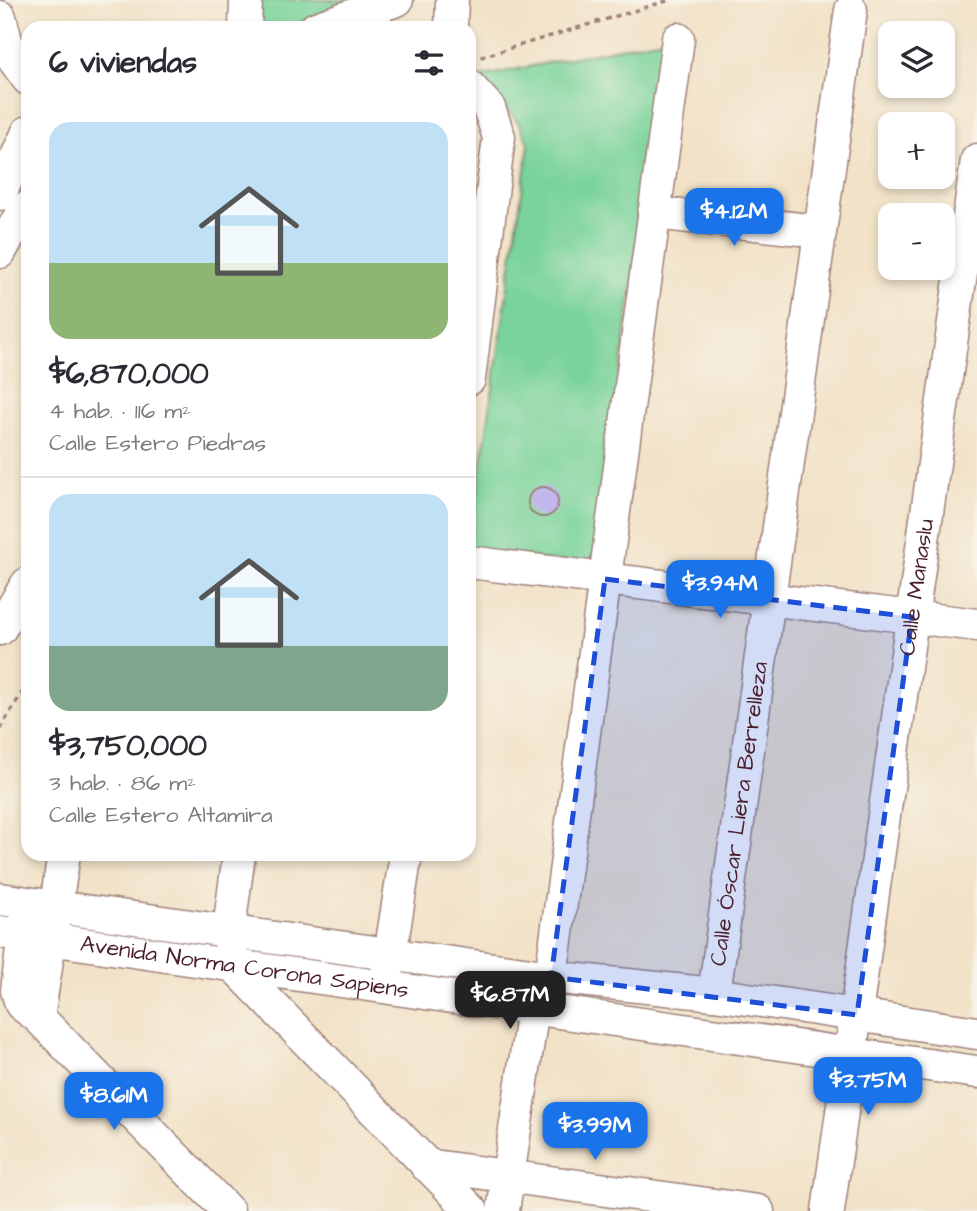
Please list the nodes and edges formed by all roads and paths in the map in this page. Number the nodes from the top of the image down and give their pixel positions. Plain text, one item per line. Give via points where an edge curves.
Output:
1 (246, 0) edge
2 (397, 0) edge
3 (452, 0) edge
4 (670, 0) edge
5 (851, 10) dead end
6 (0, 17) edge
7 (245, 21) edge
8 (336, 21) edge
9 (451, 21) edge
10 (678, 39) dead end
11 (476, 59) edge
12 (21, 69) edge
13 (476, 94) edge
14 (977, 160) edge
15 (21, 165) edge
16 (13, 203) edge
17 (654, 213) junction
18 (972, 230) edge
19 (818, 231) junction
20 (0, 252) edge
21 (476, 323) edge
22 (476, 563) edge
23 (605, 579) junction
24 (21, 594) edge
25 (767, 599) junction
26 (912, 617) junction
27 (977, 625) edge
28 (0, 629) edge
29 (21, 694) edge
30 (0, 729) edge
31 (59, 861) edge
32 (238, 861) edge
33 (405, 861) edge
34 (28, 903) edge
35 (229, 929) junction
36 (24, 935) edge
37 (392, 953) junction
38 (233, 965) junction
39 (551, 977) junction
40 (384, 987) junction
41 (714, 994) junction
42 (533, 1008) junction
43 (857, 1015) junction
44 (977, 1033) edge
45 (851, 1054) junction
46 (977, 1072) edge
47 (426, 1165) junction
48 (509, 1176) junction
49 (662, 1204) edge
50 (228, 1211) edge
51 (472, 1211) edge
52 (503, 1211) edge
53 (758, 1211) edge
54 (828, 1211) edge

1 - 7 street
2 - 8 street
3 - 9 street
4 - 11 path
5 - 19 street, Calle Óscar Liera Berrelleza
6 - 12 street via 9,53
10 - 17 street
13 - 21 street via 489,108 499,137
14 - 18 street, Calle Manaslu
15 - 16 street
16 - 20 street
17 - 19 street
17 - 23 street
18 - 26 street, Calle Manaslu
19 - 25 street, Calle Óscar Liera Berrelleza
22 - 23 street
23 - 25 street
23 - 39 street
24 - 28 street
25 - 26 street
25 - 41 street, Calle Óscar Liera Berrelleza
26 - 27 street
26 - 43 street, Calle Manaslu
29 - 30 path
31 - 34 street
32 - 35 street
33 - 37 street
34 - 35 street, Avenida Norma Corona Sapiens
34 - 36 street
35 - 37 street, Avenida Norma Corona Sapiens
35 - 38 street
36 - 38 street, Avenida Norma Corona Sapiens
36 - 50 street via 38,1017
37 - 39 street, Avenida Norma Corona Sapiens
37 - 40 street
38 - 40 street, Avenida Norma Corona Sapiens
38 - 47 street
39 - 41 street, Avenida Norma Corona Sapiens
39 - 42 street
40 - 42 street, Avenida Norma Corona Sapiens
41 - 43 street, Avenida Norma Corona Sapiens
42 - 45 street, Avenida Norma Corona Sapiens
42 - 48 street
43 - 44 street, Avenida Norma Corona Sapiens
43 - 45 street, Calle Manaslu
45 - 46 street, Avenida Norma Corona Sapiens
45 - 54 street, Calle Manaslu
47 - 48 street
47 - 51 street
48 - 49 street
48 - 52 street
49 - 53 street

